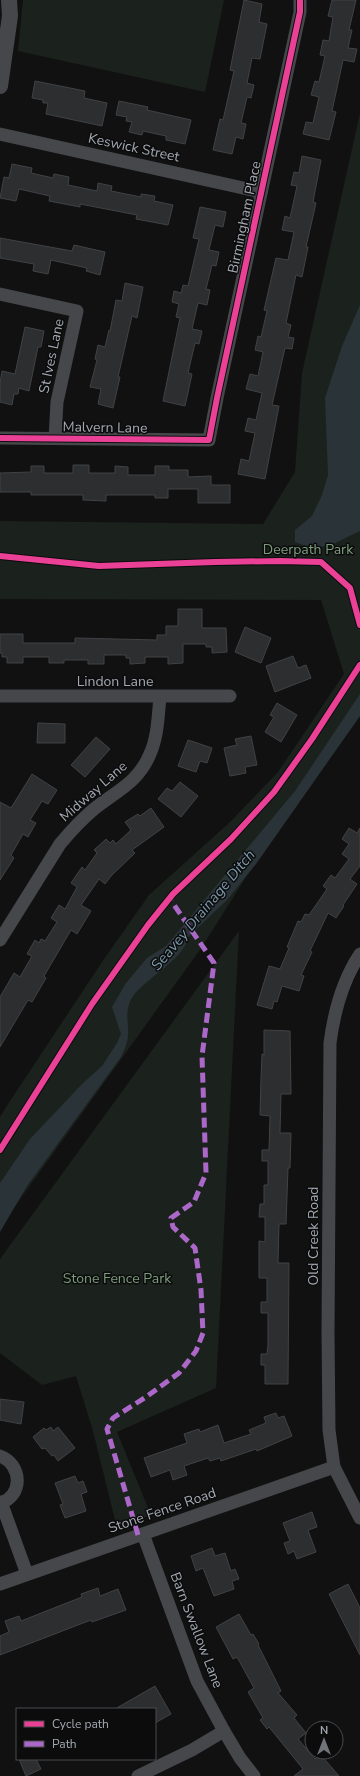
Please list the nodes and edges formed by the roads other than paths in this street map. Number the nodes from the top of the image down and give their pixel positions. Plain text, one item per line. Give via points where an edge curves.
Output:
1 (9, 0) edge
2 (300, 0) edge
3 (0, 86) edge
4 (0, 134) edge
5 (261, 192) junction
6 (0, 294) edge
7 (0, 438) edge
8 (55, 438) junction
9 (209, 440) joint
10 (0, 696) edge
11 (230, 696) dead end
12 (160, 697) junction
13 (0, 940) edge
14 (360, 954) edge
15 (0, 1456) edge
16 (334, 1467) junction
17 (1, 1503) edge
18 (360, 1518) edge
19 (143, 1534) junction
20 (27, 1574) junction
21 (0, 1584) edge
22 (224, 1731) junction
23 (138, 1776) edge
24 (254, 1776) edge

1 - 3 street via 10,16
2 - 5 street, Birmingham Place via 300,12
4 - 5 street, Keswick Street
5 - 9 street, Birmingham Place
6 - 8 street, St Ives Lane via 77,311 58,402
7 - 8 street, Malvern Lane
8 - 9 street, Malvern Lane
10 - 12 street, Lindon Lane
11 - 12 street, Lindon Lane
12 - 13 street, Midway Lane via 156,734 142,770 126,787 94,809 69,833
14 - 16 street, Old Creek Road via 342,989 333,1018 330,1044 328,1332 329,1430
15 - 17 street via 14,1466 18,1482 11,1497
16 - 18 street, Old Creek Road
16 - 19 street, Stone Fence Road
17 - 20 street
19 - 20 street, Stone Fence Road
19 - 22 street, Barn Swallow Lane via 197,1681
20 - 21 street, Stone Fence Road
22 - 23 street
22 - 24 street, Barn Swallow Lane

